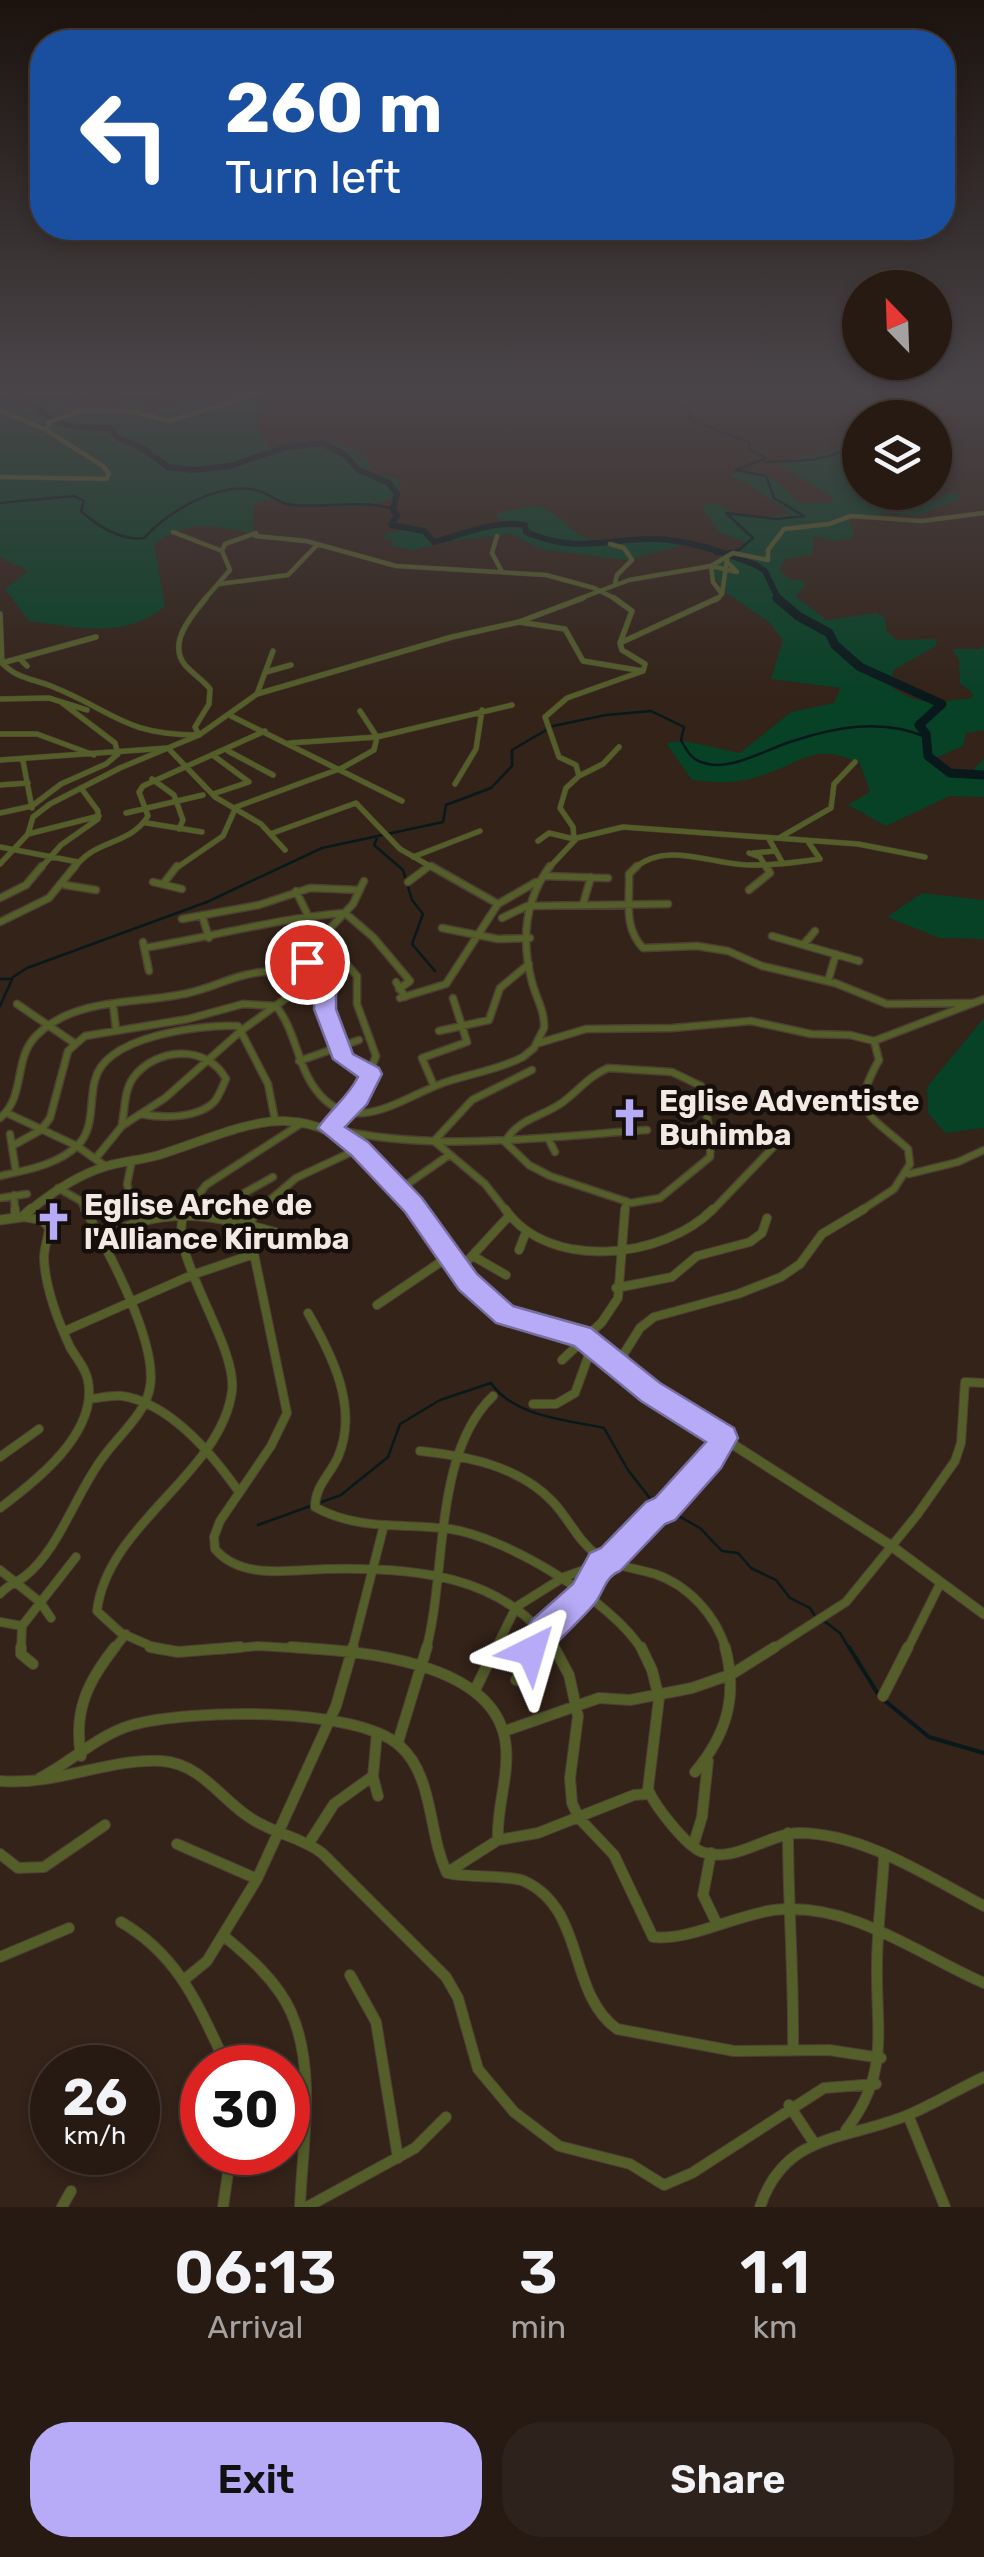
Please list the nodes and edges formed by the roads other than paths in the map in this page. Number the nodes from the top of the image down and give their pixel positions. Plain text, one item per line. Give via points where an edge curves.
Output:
1 (984, 512) edge
2 (173, 532) dead end
3 (497, 536) dead end
4 (318, 544) junction
5 (610, 544) dead end
6 (222, 552) junction
7 (729, 559) junction
8 (711, 566) junction
9 (502, 570) junction
10 (727, 572) junction
11 (218, 584) junction
12 (615, 584) junction
13 (600, 588) junction
14 (722, 594) junction
15 (0, 614) edge
16 (519, 622) junction
17 (96, 637) dead end
18 (620, 643) junction
19 (273, 651) dead end
20 (1, 657) edge
21 (20, 660) junction
22 (291, 665) dead end
23 (27, 666) dead end
24 (643, 671) junction
25 (264, 672) junction
26 (257, 694) junction
27 (0, 699) edge
28 (61, 702) junction
29 (512, 704) dead end
30 (482, 710) junction
31 (91, 711) junction
32 (360, 711) dead end
33 (231, 716) junction
34 (265, 731) junction
35 (0, 734) edge
36 (198, 735) junction
37 (377, 737) junction
38 (290, 742) junction
39 (620, 747) dead end
40 (168, 748) junction
41 (227, 750) junction
42 (118, 754) junction
43 (94, 755) junction
44 (214, 756) junction
45 (0, 760) edge
46 (23, 761) junction
47 (855, 762) dead end
48 (184, 766) junction
49 (342, 768) junction
50 (273, 775) dead end
51 (579, 776) junction
52 (152, 779) junction
53 (28, 783) junction
54 (455, 784) dead end
55 (0, 785) edge
56 (81, 788) junction
57 (212, 794) junction
58 (203, 796) dead end
59 (177, 802) junction
60 (402, 802) dead end
61 (32, 806) junction
62 (236, 808) junction
63 (146, 809) junction
64 (0, 813) edge
65 (126, 813) dead end
66 (99, 816) junction
67 (33, 817) junction
68 (147, 824) junction
69 (179, 829) junction
70 (534, 830) dead end
71 (480, 831) dead end
72 (202, 832) dead end
73 (549, 833) junction
74 (28, 834) junction
75 (270, 834) junction
76 (768, 838) junction
77 (778, 838) junction
78 (574, 839) junction
79 (538, 841) dead end
80 (809, 842) junction
81 (0, 847) edge
82 (17, 849) junction
83 (284, 850) dead end
84 (776, 850) junction
85 (52, 855) junction
86 (925, 857) dead end
87 (412, 858) junction
88 (78, 862) junction
89 (783, 863) junction
90 (0, 864) edge
91 (764, 865) junction
92 (428, 868) junction
93 (591, 877) junction
94 (540, 878) junction
95 (608, 878) dead end
96 (364, 881) dead end
97 (153, 882) dead end
98 (408, 882) dead end
99 (64, 884) junction
100 (163, 884) junction
101 (182, 889) dead end
102 (96, 890) dead end
103 (360, 890) junction
104 (749, 890) dead end
105 (296, 891) junction
106 (0, 898) edge
107 (498, 904) junction
108 (583, 904) junction
109 (668, 904) dead end
110 (625, 905) junction
111 (527, 906) junction
112 (345, 913) junction
113 (202, 914) junction
114 (307, 916) junction
115 (502, 918) dead end
116 (182, 919) dead end
117 (0, 922) edge
118 (442, 928) dead end
119 (816, 930) dead end
120 (478, 936) junction
121 (772, 936) dead end
122 (209, 938) junction
123 (530, 938) junction
124 (318, 943) junction
125 (801, 944) junction
126 (793, 951) dead end
127 (836, 954) junction
128 (859, 961) dead end
129 (530, 963) junction
130 (148, 972) dead end
131 (309, 981) junction
132 (828, 981) junction
133 (453, 998) dead end
134 (984, 998) edge
135 (972, 1003) junction
136 (17, 1004) dead end
137 (113, 1004) junction
138 (276, 1006) junction
139 (47, 1027) junction
140 (116, 1029) junction
141 (464, 1029) junction
142 (242, 1030) junction
143 (439, 1031) dead end
144 (359, 1040) dead end
145 (874, 1040) junction
146 (74, 1043) junction
147 (538, 1043) junction
148 (339, 1049) junction
149 (214, 1058) junction
150 (299, 1061) junction
151 (532, 1070) dead end
152 (371, 1074) junction
153 (434, 1086) junction
154 (140, 1114) junction
155 (346, 1114) junction
156 (4, 1116) edge
157 (275, 1120) junction
158 (302, 1123) junction
159 (122, 1126) junction
160 (330, 1128) junction
161 (41, 1130) junction
162 (647, 1130) dead end
163 (10, 1134) dead end
164 (782, 1137) dead end
165 (434, 1140) junction
166 (549, 1140) junction
167 (505, 1142) junction
168 (12, 1146) junction
169 (77, 1146) junction
170 (360, 1149) junction
171 (984, 1150) edge
172 (555, 1152) dead end
173 (449, 1155) junction
174 (96, 1158) junction
175 (132, 1160) junction
176 (104, 1166) junction
177 (16, 1172) junction
178 (908, 1174) junction
179 (0, 1176) edge
180 (273, 1177) dead end
181 (56, 1188) junction
182 (400, 1190) junction
183 (28, 1194) dead end
184 (14, 1195) junction
185 (0, 1198) edge
186 (626, 1201) junction
187 (133, 1208) dead end
188 (182, 1216) junction
189 (508, 1216) junction
190 (19, 1217) junction
191 (225, 1217) junction
192 (766, 1218) dead end
193 (0, 1220) edge
194 (248, 1225) junction
195 (275, 1232) dead end
196 (526, 1232) junction
197 (230, 1234) dead end
198 (102, 1236) junction
199 (622, 1248) junction
200 (520, 1250) dead end
201 (254, 1254) junction
202 (473, 1256) junction
203 (448, 1257) junction
204 (459, 1270) junction
205 (192, 1275) junction
206 (506, 1275) dead end
207 (616, 1288) junction
208 (377, 1305) dead end
209 (128, 1306) junction
210 (308, 1313) dead end
211 (65, 1331) junction
212 (582, 1336) junction
213 (593, 1345) junction
214 (562, 1360) dead end
215 (618, 1363) junction
216 (984, 1383) edge
217 (494, 1396) dead end
218 (90, 1399) junction
219 (533, 1404) dead end
220 (144, 1405) junction
221 (39, 1429) dead end
222 (724, 1438) junction
223 (203, 1448) junction
224 (420, 1450) dead end
225 (0, 1456) edge
226 (457, 1457) junction
227 (239, 1492) junction
228 (0, 1508) edge
229 (446, 1528) junction
230 (383, 1529) junction
231 (890, 1545) junction
232 (76, 1558) dead end
233 (605, 1562) junction
234 (0, 1570) edge
235 (374, 1573) junction
236 (439, 1579) junction
237 (16, 1580) junction
238 (560, 1580) junction
239 (940, 1584) junction
240 (0, 1594) edge
241 (583, 1594) junction
242 (40, 1602) junction
243 (516, 1606) junction
244 (984, 1614) edge
245 (51, 1618) dead end
246 (0, 1622) edge
247 (22, 1626) junction
248 (542, 1631) junction
249 (126, 1634) junction
250 (350, 1654) junction
251 (33, 1664) dead end
252 (421, 1665) junction
253 (732, 1674) junction
254 (516, 1680) dead end
255 (476, 1688) junction
256 (660, 1694) junction
257 (883, 1696) dead end
258 (576, 1704) junction
259 (327, 1722) junction
260 (505, 1731) junction
261 (377, 1733) junction
262 (398, 1742) junction
263 (80, 1756) junction
264 (708, 1760) junction
265 (695, 1772) dead end
266 (373, 1776) junction
267 (0, 1782) edge
268 (33, 1782) junction
269 (650, 1794) junction
270 (378, 1796) dead end
271 (576, 1817) junction
272 (105, 1825) dead end
273 (279, 1830) junction
274 (788, 1833) junction
275 (498, 1840) junction
276 (310, 1843) junction
277 (177, 1844) dead end
278 (693, 1846) junction
279 (710, 1853) junction
280 (0, 1854) edge
281 (884, 1856) junction
282 (447, 1873) junction
283 (257, 1879) junction
284 (984, 1906) edge
285 (788, 1909) junction
286 (121, 1922) dead end
287 (716, 1922) junction
288 (69, 1928) dead end
289 (880, 1932) junction
290 (224, 1936) junction
291 (0, 1956) edge
292 (350, 1975) dead end
293 (185, 1979) junction
294 (984, 1984) edge
295 (217, 2045) edge
296 (792, 2049) junction
297 (881, 2058) junction
298 (984, 2076) edge
299 (876, 2084) junction
300 (788, 2105) junction
301 (908, 2115) junction
302 (446, 2116) dead end
303 (846, 2130) junction
304 (814, 2144) junction
305 (398, 2158) junction
306 (228, 2175) edge
307 (71, 2190) dead end
308 (62, 2207) edge
309 (223, 2207) edge
310 (304, 2207) edge
311 (760, 2207) edge
312 (945, 2207) edge

1 - 7 street via 922,522 851,516 784,529 768,560
2 - 6 street
3 - 9 street via 490,555
4 - 6 street via 255,534
4 - 9 street via 400,567
4 - 11 street via 288,575
5 - 12 street via 632,560
6 - 11 street via 230,570
7 - 8 street
7 - 10 street
8 - 10 street
8 - 12 street
8 - 14 street
9 - 13 street
10 - 14 street
11 - 36 street via 176,642 182,660 210,689
12 - 13 street
13 - 16 street
13 - 18 street via 632,612
14 - 18 street
15 - 20 street
16 - 24 street via 565,629 578,656 590,664
16 - 26 street
17 - 21 street
18 - 24 street via 645,664
19 - 25 street
20 - 21 street
20 - 31 street via 17,678 50,686
21 - 23 street
22 - 25 street
24 - 51 street via 568,694 549,711 558,757 576,766
25 - 26 street
26 - 33 street
27 - 28 street
28 - 31 street
28 - 42 street via 115,743
29 - 30 street
30 - 37 street
30 - 54 street via 480,738
31 - 36 street via 154,734
32 - 37 street
33 - 34 street
33 - 36 street
34 - 38 street
34 - 41 street
35 - 43 street via 56,737
36 - 40 street
37 - 38 street
37 - 49 street via 374,750
38 - 49 street
39 - 51 street
40 - 42 street
40 - 48 street
40 - 56 street
41 - 44 street
41 - 50 street
42 - 43 street
42 - 61 street
43 - 46 street
44 - 48 street
44 - 57 street via 249,782
45 - 46 street
46 - 53 street
47 - 77 street via 834,784 831,808
48 - 52 street
48 - 57 street
49 - 60 street
49 - 62 street
51 - 78 street via 560,804
52 - 59 street
52 - 63 street via 139,792
53 - 55 street
53 - 61 street
56 - 66 street
56 - 67 street
57 - 62 street
58 - 59 street
59 - 63 street
59 - 69 street
61 - 64 street
61 - 67 street
62 - 75 street
62 - 100 street via 223,836 177,866
63 - 65 street
63 - 68 street
66 - 74 street
66 - 85 street
67 - 74 street
68 - 69 street
68 - 88 street
69 - 72 street
70 - 73 street
71 - 87 street
73 - 78 street
73 - 79 street
74 - 82 street
75 - 83 street
75 - 87 street via 356,803
76 - 77 street
76 - 78 street via 617,828
76 - 84 street
77 - 80 street
78 - 94 street
80 - 86 street
80 - 89 street via 820,860
81 - 82 street
82 - 85 street
82 - 90 street
84 - 89 street
84 - 91 street via 751,853
85 - 88 street
85 - 106 street via 26,884
87 - 92 street
88 - 99 street
89 - 91 street
91 - 104 street via 769,874
91 - 110 street via 673,854 644,860 629,874
92 - 98 street
92 - 107 street
93 - 94 street
93 - 95 street
93 - 108 street
94 - 107 street
94 - 111 street
96 - 103 street
97 - 100 street
99 - 102 street
99 - 117 street
100 - 101 street
103 - 105 street
103 - 112 street
105 - 113 street
105 - 114 street
107 - 120 street
108 - 110 street
108 - 111 street
109 - 110 street
110 - 132 street via 639,946 728,951
111 - 115 street
111 - 123 street
112 - 114 street
112 - 120 street via 410,981 400,992 446,984
112 - 124 street
113 - 116 street
113 - 122 street
114 - 122 street
114 - 124 street
118 - 120 street
119 - 125 street
120 - 123 street
121 - 125 street
122 - 130 street via 143,945
123 - 129 street
124 - 131 street via 306,965
124 - 152 street via 357,976 357,1004 376,1050
125 - 126 street
125 - 127 street
127 - 128 street
127 - 132 street
129 - 141 street via 500,988 489,1020
129 - 147 street via 545,1021
131 - 137 street via 256,973 183,995
131 - 138 street
131 - 148 street via 325,988
132 - 135 street via 888,1004
133 - 141 street
134 - 135 street
135 - 145 street
136 - 139 street
137 - 139 street
137 - 140 street
138 - 140 street via 243,1004 188,1020
138 - 142 street
138 - 150 street
139 - 146 street
139 - 156 street via 27,1046 16,1101
140 - 146 street
141 - 143 street
141 - 153 street via 465,1044 422,1058
142 - 149 street
142 - 157 street via 268,1084
142 - 169 street via 230,1025 161,1037 109,1056 99,1068 86,1135
144 - 148 street
145 - 147 street via 741,1022 586,1029
145 - 178 street via 879,1060 865,1082 865,1106 908,1149
146 - 161 street
147 - 153 street via 511,1063
148 - 150 street
148 - 152 street via 348,1064
149 - 154 street
149 - 154 street via 226,1079 214,1102 182,1115
149 - 159 street via 175,1055 147,1066 126,1093
150 - 155 street via 318,1094
151 - 165 street via 488,1090
152 - 155 street
153 - 155 street via 401,1106
154 - 159 street
155 - 160 street
156 - 161 street
157 - 158 street
157 - 175 street
158 - 160 street
158 - 188 street via 206,1185
159 - 174 street
160 - 165 street via 356,1137
160 - 170 street
161 - 168 street
161 - 169 street
162 - 166 street
163 - 168 street
164 - 199 street via 699,1222
165 - 167 street
165 - 173 street
166 - 167 street
166 - 172 street
167 - 186 street via 550,1176
167 - 186 street via 523,1121 558,1105 587,1074 628,1068 689,1077 705,1096 710,1157 660,1198
168 - 177 street
169 - 174 street
169 - 177 street
170 - 182 street
170 - 194 street via 268,1198
171 - 178 street
173 - 182 street
173 - 189 street via 491,1190
174 - 176 street
175 - 176 street
175 - 187 street via 127,1184
176 - 181 street
177 - 179 street
178 - 215 street via 856,1217 823,1234 787,1274 654,1318
180 - 191 street via 238,1196
181 - 190 street
181 - 198 street via 81,1201
182 - 203 street
183 - 184 street
184 - 185 street
184 - 190 street
186 - 199 street
188 - 191 street
188 - 198 street
188 - 205 street
189 - 196 street
189 - 202 street
190 - 193 street
190 - 211 street via 42,1220 49,1228 44,1260
191 - 194 street
191 - 197 street
192 - 207 street via 762,1234 750,1242 698,1256 672,1277
194 - 195 street
194 - 201 street
196 - 199 street via 579,1249
196 - 200 street
198 - 209 street
199 - 207 street
201 - 205 street
201 - 227 street via 288,1413 284,1430
202 - 204 street
202 - 206 street
203 - 204 street
203 - 208 street
204 - 212 street via 506,1315
205 - 209 street
205 - 223 street via 230,1370 232,1399
207 - 212 street via 618,1298 604,1320
209 - 211 street
209 - 220 street via 152,1372
210 - 230 street via 333,1364 346,1416 346,1434 314,1504 325,1514
211 - 218 street
212 - 213 street
212 - 214 street
213 - 215 street
213 - 219 street via 575,1393 556,1404
215 - 222 street
216 - 231 street via 965,1382 954,1461
217 - 226 street via 476,1412
218 - 220 street via 122,1396
218 - 228 street via 42,1474
220 - 223 street
220 - 237 street via 100,1460 52,1542
221 - 225 street
222 - 231 street
222 - 233 street via 666,1507
223 - 227 street
223 - 249 street via 98,1596 104,1623
224 - 226 street
226 - 229 street
226 - 233 street via 538,1486
227 - 235 street via 215,1524 218,1554 270,1571
229 - 230 street
229 - 236 street
229 - 238 street via 504,1542
230 - 235 street
231 - 239 street
231 - 253 street via 846,1602
232 - 242 street
233 - 238 street
233 - 241 street
233 - 253 street via 666,1578 697,1598 720,1631
234 - 237 street
235 - 236 street
235 - 250 street
236 - 243 street via 479,1586
236 - 252 street
237 - 240 street
237 - 242 street
238 - 241 street
238 - 243 street
239 - 244 street
239 - 257 street
241 - 248 street
241 - 256 street via 629,1632 656,1673
242 - 245 street
242 - 247 street
243 - 248 street
243 - 255 street
246 - 247 street
247 - 251 street via 21,1654
248 - 254 street
248 - 258 street
249 - 250 street via 153,1648 260,1646
249 - 263 street via 76,1710
250 - 252 street
250 - 259 street
252 - 255 street
252 - 262 street
253 - 256 street
253 - 264 street via 730,1714
255 - 260 street
256 - 258 street
256 - 269 street
258 - 260 street
258 - 271 street via 568,1784
259 - 261 street
259 - 263 street via 277,1713 164,1717 110,1734
259 - 273 street
260 - 275 street via 507,1778
261 - 262 street
261 - 266 street
262 - 282 street via 423,1784
263 - 268 street
264 - 265 street
264 - 278 street
266 - 270 street
266 - 276 street via 334,1804
267 - 268 street
268 - 273 street via 162,1760 182,1764 254,1822
269 - 271 street
269 - 278 street
271 - 275 street
271 - 287 street via 614,1856 653,1937 684,1936
272 - 280 street via 44,1867 18,1868
273 - 276 street
273 - 283 street
274 - 279 street via 745,1850
274 - 281 street
274 - 285 street
275 - 282 street
276 - 300 street via 448,1979 477,2068 558,2146 628,2162 676,2184
277 - 283 street
278 - 279 street
279 - 287 street via 703,1894
281 - 284 street
281 - 289 street
282 - 296 street via 520,1878 542,1891 571,1934 602,2020 618,2029 714,2048
283 - 290 street
285 - 287 street
285 - 289 street via 824,1912
285 - 296 street
286 - 293 street via 150,1939
288 - 291 street
289 - 294 street
289 - 297 street
290 - 293 street
290 - 310 street via 280,1993 296,2025
292 - 305 street via 376,2022
293 - 295 street
296 - 297 street via 848,2049
297 - 299 street
298 - 301 street
299 - 300 street via 825,2087
299 - 303 street
300 - 304 street
301 - 303 street
301 - 312 street
302 - 305 street
303 - 304 street
304 - 311 street via 772,2174
305 - 310 street
306 - 309 street
307 - 308 street

